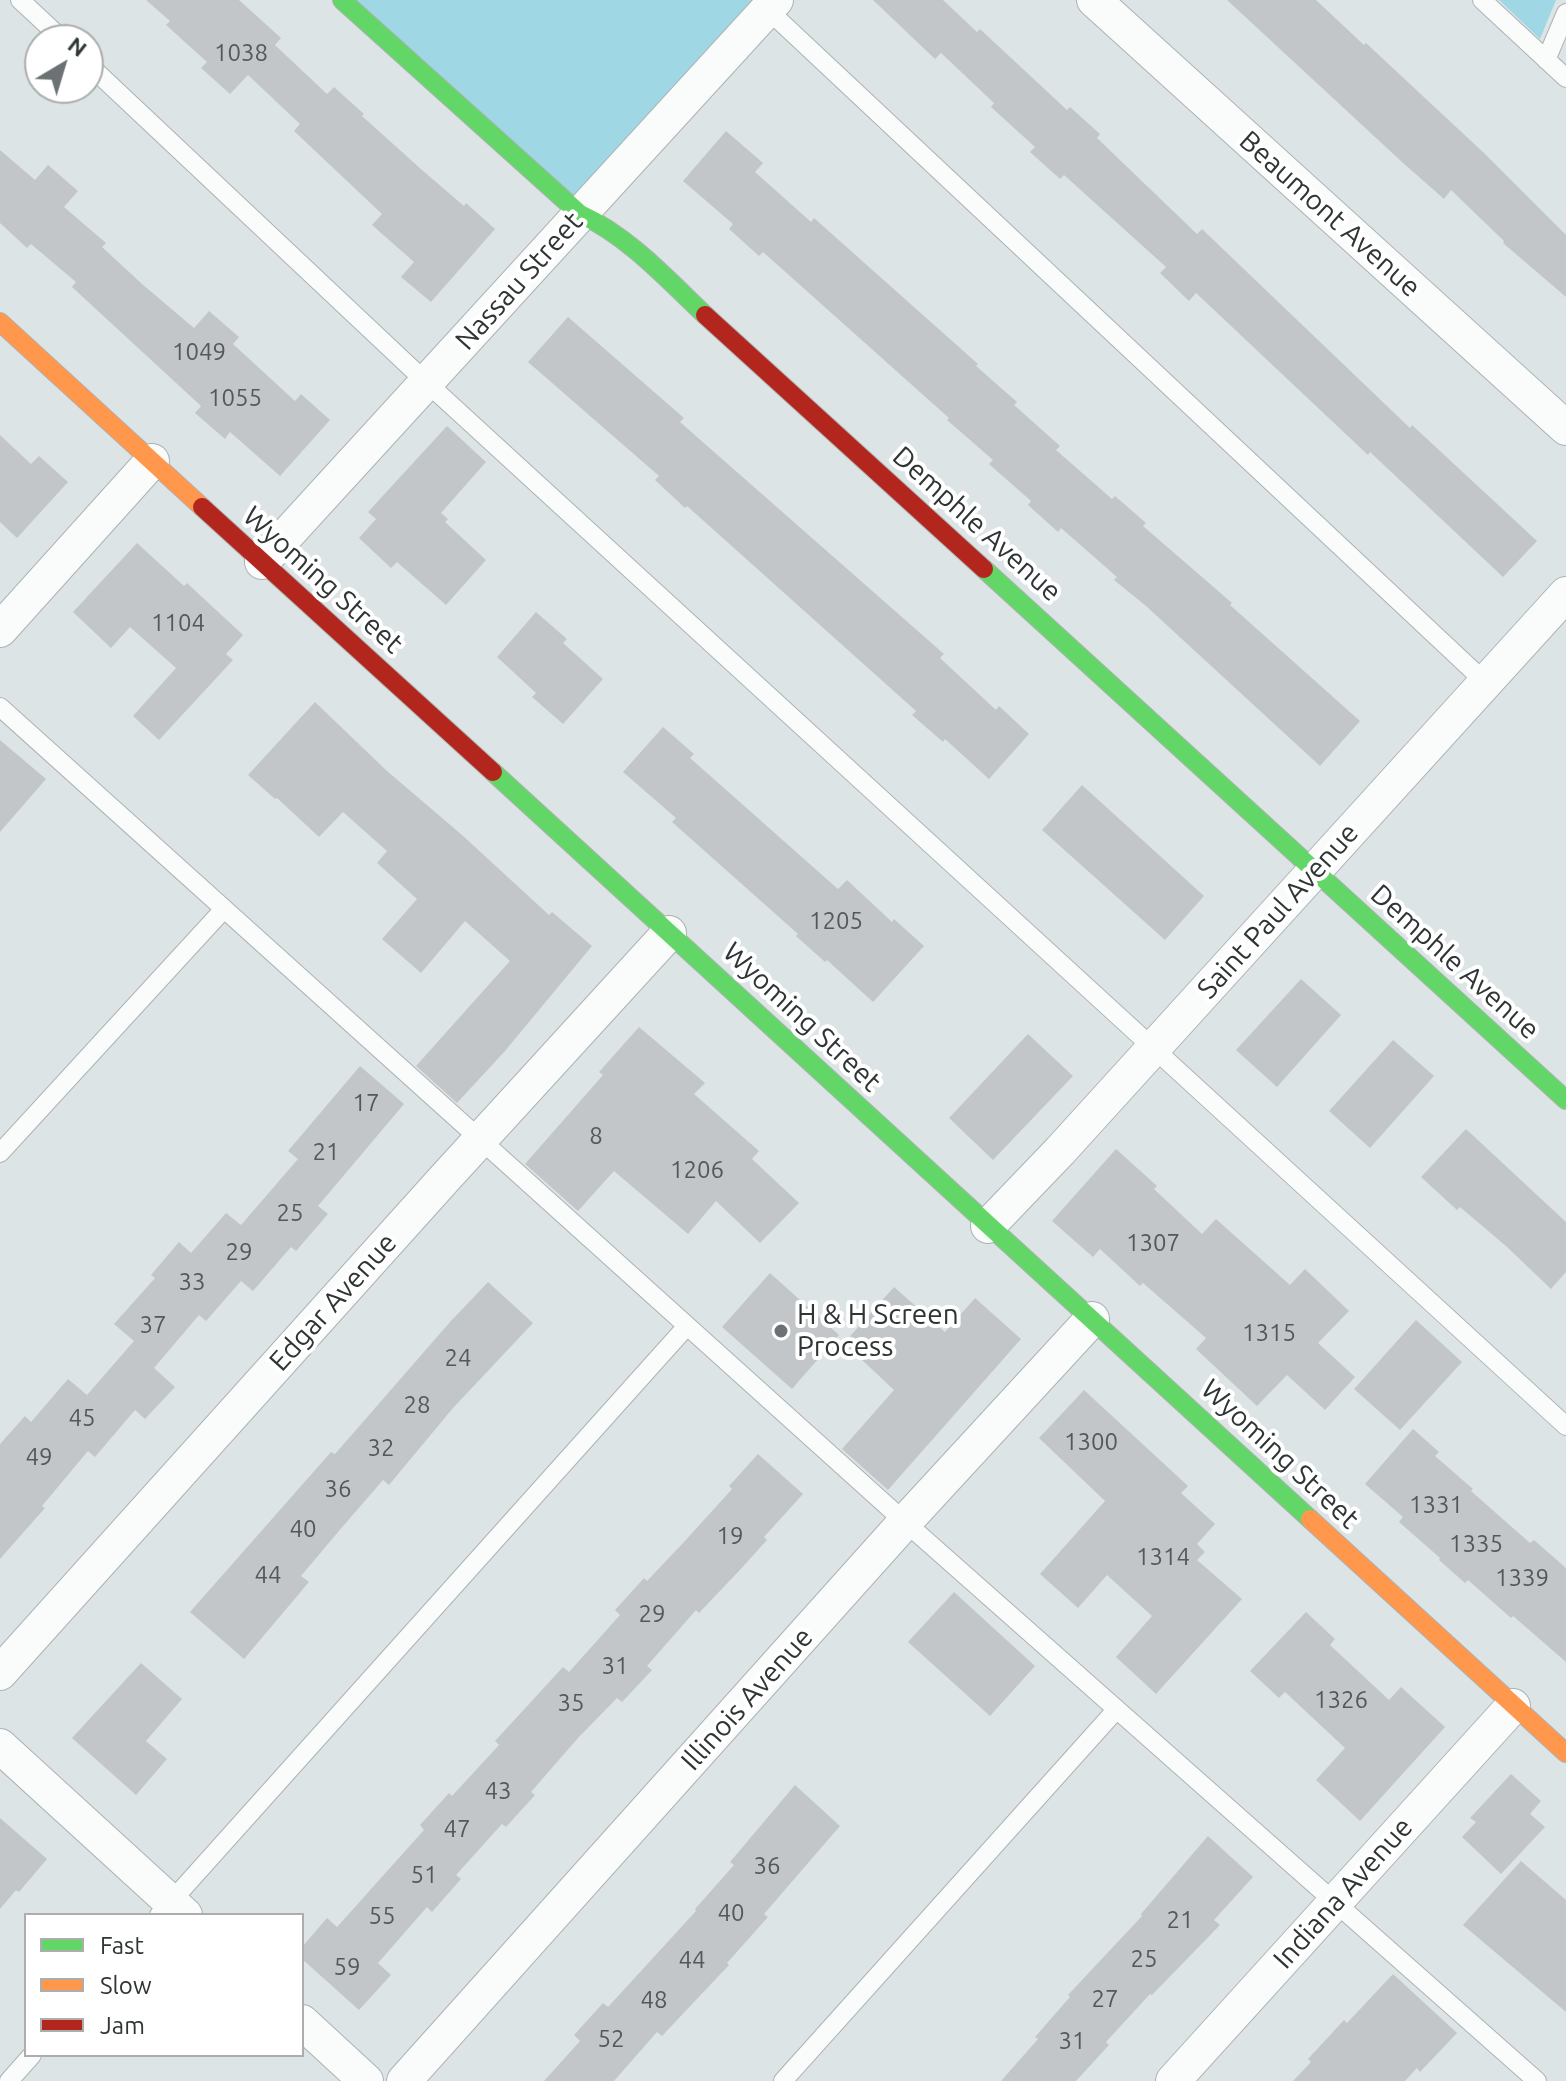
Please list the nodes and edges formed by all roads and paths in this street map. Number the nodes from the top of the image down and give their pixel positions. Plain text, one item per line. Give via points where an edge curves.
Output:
1 (20, 0) edge
2 (342, 0) edge
3 (1094, 0) edge
4 (1482, 0) edge
5 (771, 4) edge
6 (1566, 13) edge
7 (46, 24) edge
8 (1546, 60) junction
9 (1566, 78) edge
10 (104, 79) edge
11 (580, 214) junction
12 (0, 322) edge
13 (426, 382) junction
14 (1566, 428) edge
15 (152, 461) junction
16 (262, 562) junction
17 (1566, 594) edge
18 (0, 630) edge
19 (1485, 682) junction
20 (0, 707) edge
21 (1315, 871) junction
22 (224, 909) junction
23 (669, 933) junction
24 (1154, 1048) junction
25 (1566, 1100) edge
26 (480, 1140) junction
27 (0, 1153) edge
28 (988, 1226) junction
29 (1092, 1319) junction
30 (687, 1326) junction
31 (1566, 1426) edge
32 (905, 1522) junction
33 (0, 1673) edge
34 (1513, 1706) junction
35 (1116, 1710) junction
36 (0, 1746) edge
37 (1566, 1753) edge
38 (1334, 1904) junction
39 (172, 1910) edge
40 (304, 2024) edge
41 (30, 2057) edge
42 (9, 2081) edge
43 (366, 2081) edge
44 (404, 2081) edge
45 (783, 2081) edge
46 (1173, 2081) edge
47 (1537, 2081) edge

1 - 7 lane
2 - 11 street, Demphle Avenue
3 - 14 street, Beaumont Avenue
4 - 8 lane
5 - 11 street, Nassau Street
5 - 19 lane
6 - 8 lane
8 - 9 lane
10 - 13 lane
11 - 13 street, Nassau Street
11 - 21 street, Demphle Avenue via 638,253
12 - 15 street, Wyoming Street
13 - 16 street, Nassau Street
13 - 24 lane
15 - 16 street, Wyoming Street
15 - 18 street
16 - 23 street, Wyoming Street
17 - 19 street, Saint Paul Avenue
19 - 21 street, Saint Paul Avenue
20 - 22 lane
21 - 24 street, Saint Paul Avenue
21 - 25 street, Demphle Avenue
22 - 26 lane
22 - 27 lane
23 - 26 street, Edgar Avenue
23 - 28 street, Wyoming Street
24 - 28 street, Saint Paul Avenue
24 - 31 lane
26 - 30 lane
26 - 33 street, Edgar Avenue
28 - 29 street, Wyoming Street
29 - 32 street, Illinois Avenue
29 - 34 street, Wyoming Street
30 - 32 lane
30 - 39 lane
32 - 35 lane
32 - 44 street, Illinois Avenue
34 - 37 street, Wyoming Street
34 - 38 street, Indiana Avenue
35 - 38 lane
35 - 45 lane
36 - 39 street
38 - 46 street, Indiana Avenue
38 - 47 lane
40 - 43 street
41 - 42 lane

